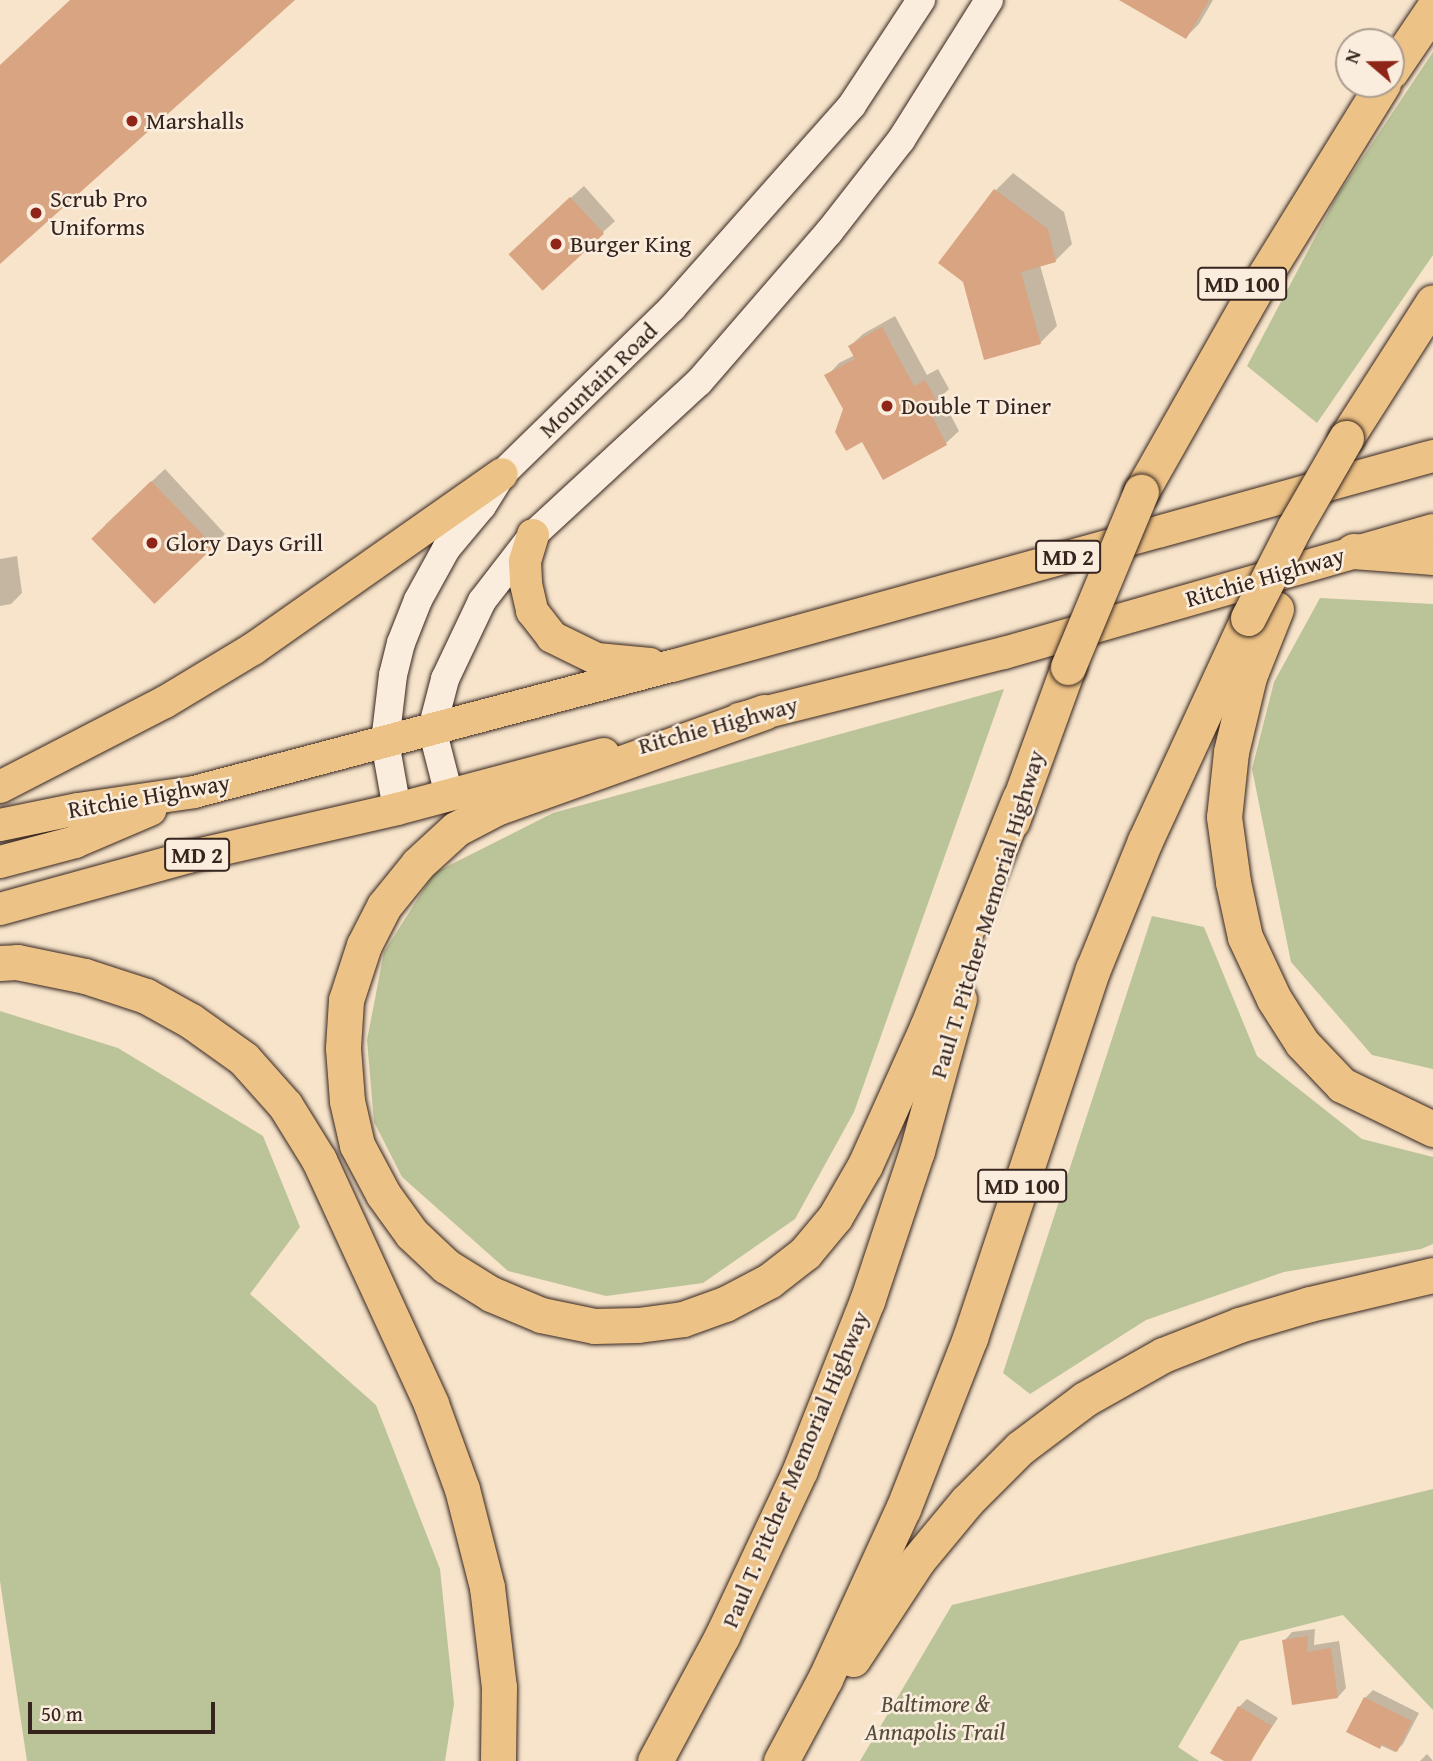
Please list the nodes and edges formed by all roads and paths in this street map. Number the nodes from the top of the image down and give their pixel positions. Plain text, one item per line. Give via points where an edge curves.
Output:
1 (921, 0) edge
2 (989, 0) edge
3 (1410, 0) edge
4 (1433, 9) edge
5 (1392, 28) edge
6 (1405, 50) edge
7 (1348, 98) edge
8 (1374, 98) edge
9 (1433, 302) edge
10 (1433, 456) edge
11 (502, 474) junction
12 (1141, 492) junction
13 (1433, 530) edge
14 (533, 535) junction
15 (1353, 551) junction
16 (1433, 557) edge
17 (1262, 613) junction
18 (672, 666) junction
19 (764, 712) junction
20 (432, 729) junction
21 (385, 742) junction
22 (0, 787) edge
23 (194, 792) junction
24 (449, 795) junction
25 (1019, 799) junction
26 (397, 809) junction
27 (0, 825) edge
28 (0, 862) edge
29 (0, 909) edge
30 (0, 963) edge
31 (1433, 1129) edge
32 (1433, 1275) edge
33 (784, 1755) edge
34 (498, 1761) edge
35 (655, 1761) edge

1 - 11 main road, Mountain Road via 852,105 672,307
2 - 14 main road via 901,140 829,232 699,382
3 - 5 highway
4 - 6 highway
7 - 12 highway, Paul T. Pitcher Memorial Highway / MD 100 via 1237,293
8 - 12 highway via 1250,299
9 - 17 highway, MD 100, bridge via 1294,528
10 - 18 main road, Ritchie Highway / MD 2
11 - 21 main road, Mountain Road via 446,549 418,600 401,643
11 - 22 main road via 253,649 154,708
12 - 25 highway, Paul T. Pitcher Memorial Highway / MD 100, bridge
13 - 15 main road, Ritchie Highway / MD 2
14 - 18 main road via 525,562 526,584 532,611 552,637 597,659
14 - 20 main road via 511,559 468,627 445,679
15 - 16 highway
15 - 19 main road, Ritchie Highway / MD 2 via 1004,653
17 - 31 highway via 1231,752 1224,817 1245,937 1273,999 1303,1043 1342,1085
17 - 33 highway, MD 100 via 1145,841 1093,969 970,1338 903,1508 825,1679
18 - 20 main road, Ritchie Highway / MD 2
19 - 24 main road, Ritchie Highway / MD 2
19 - 25 highway via 498,807 456,829 418,864 384,906 364,945 346,1000 343,1048 347,1101 357,1145 383,1194 412,1234 446,1266 491,1294 541,1315 594,1326 683,1319 769,1281 805,1253 835,1217 865,1165 927,1027
20 - 21 main road, Ritchie Highway / MD 2
20 - 24 main road
21 - 23 main road, Ritchie Highway / MD 2
21 - 26 main road, Mountain Road
23 - 27 main road, Ritchie Highway / MD 2
23 - 28 main road via 75,842
24 - 26 main road, Ritchie Highway / MD 2
25 - 35 highway, Paul T. Pitcher Memorial Highway / MD 100 via 917,1151 867,1301 800,1470 722,1636
26 - 29 main road, Ritchie Highway / MD 2 via 191,856
30 - 34 highway via 17,962 85,976 146,996 244,1059 285,1105 325,1173 431,1404 462,1489 487,1587 499,1687
32 - 33 highway via 1239,1325 1163,1355 1074,1407 1020,1448 918,1560

